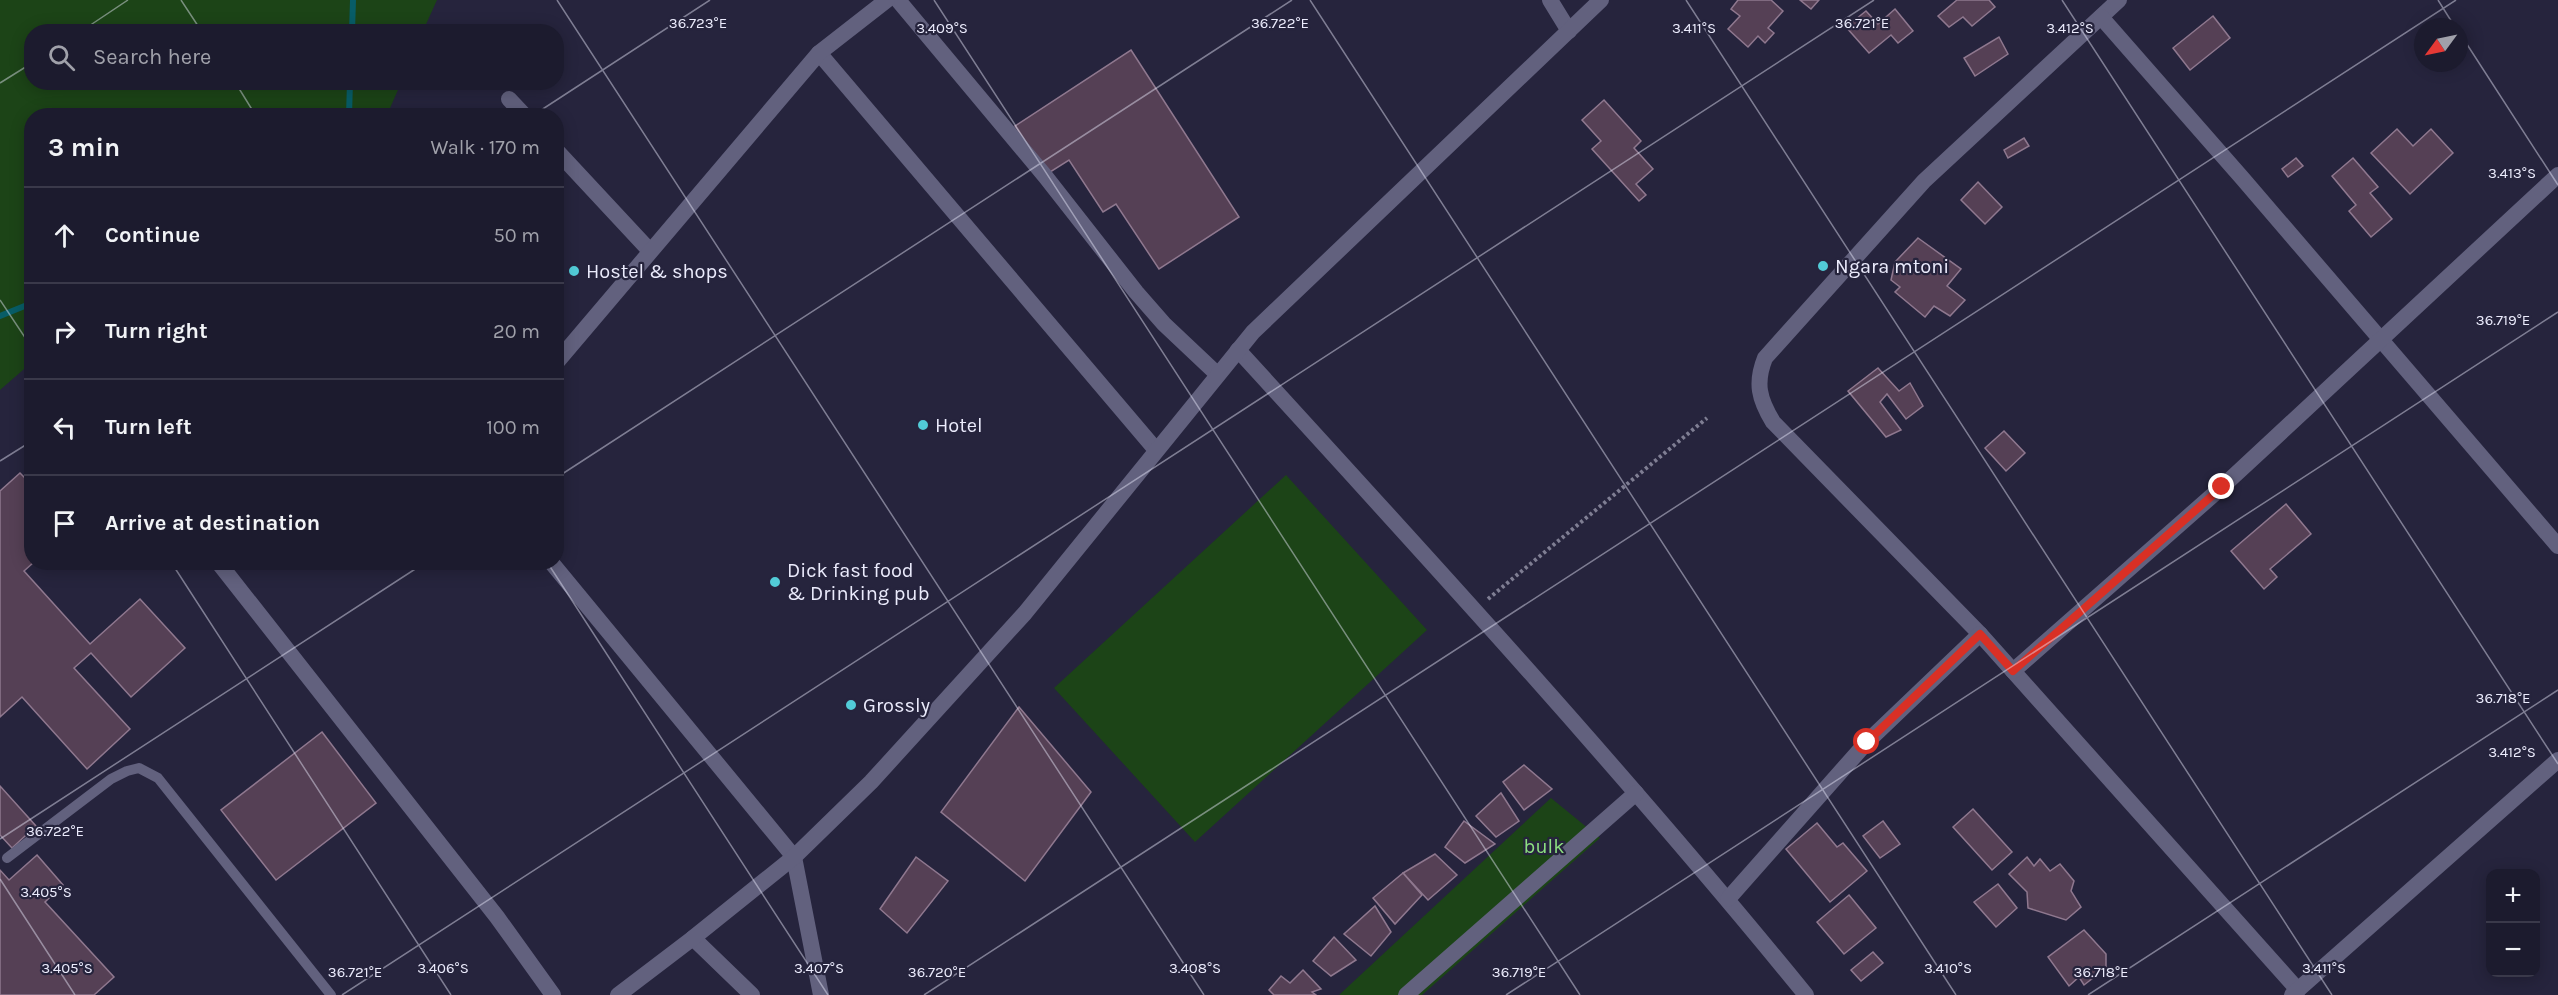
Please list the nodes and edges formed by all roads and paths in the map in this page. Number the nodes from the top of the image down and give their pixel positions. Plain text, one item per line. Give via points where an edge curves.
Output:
1 (887, 0) edge
2 (898, 0) edge
3 (1551, 0) edge
4 (1601, 0) edge
5 (2119, 0) edge
6 (2101, 17) junction
7 (1569, 31) junction
8 (819, 53) junction
9 (509, 99) dead end
10 (517, 108) edge
11 (564, 159) edge
12 (2558, 175) edge
13 (650, 251) junction
14 (2382, 339) junction
15 (1238, 350) junction
16 (564, 353) edge
17 (1217, 374) junction
18 (1707, 418) dead end
19 (1156, 450) junction
20 (2558, 546) edge
21 (224, 570) edge
22 (558, 570) edge
23 (1475, 609) junction
24 (1980, 634) junction
25 (2013, 671) junction
26 (2558, 760) edge
27 (1636, 793) junction
28 (794, 856) junction
29 (7, 858) dead end
30 (1728, 899) junction
31 (693, 938) junction
32 (2295, 992) edge
33 (331, 995) edge
34 (553, 995) edge
35 (618, 995) edge
36 (752, 995) edge
37 (821, 995) edge
38 (1406, 995) edge
39 (1806, 995) edge

1 - 8 street
2 - 17 street via 1136,292
3 - 7 street
4 - 7 street
5 - 6 street
6 - 14 street
6 - 24 street via 1924,181 1765,358 1758,383 1761,403 1773,422
7 - 15 street
8 - 13 street
8 - 19 street
9 - 10 street
11 - 13 street
12 - 14 street
13 - 16 street
14 - 20 street
14 - 25 street via 2222,487
15 - 17 street
15 - 23 street
17 - 19 street
18 - 23 path
19 - 28 street via 1025,614 871,782
21 - 34 street via 490,907
22 - 28 street
23 - 27 street
24 - 25 street
24 - 30 street via 1867,742
25 - 32 street
26 - 32 street
27 - 30 street
27 - 38 street
28 - 31 street
28 - 37 street
29 - 33 lane via 111,779 139,768 158,778
30 - 39 street
31 - 35 street
31 - 36 street

